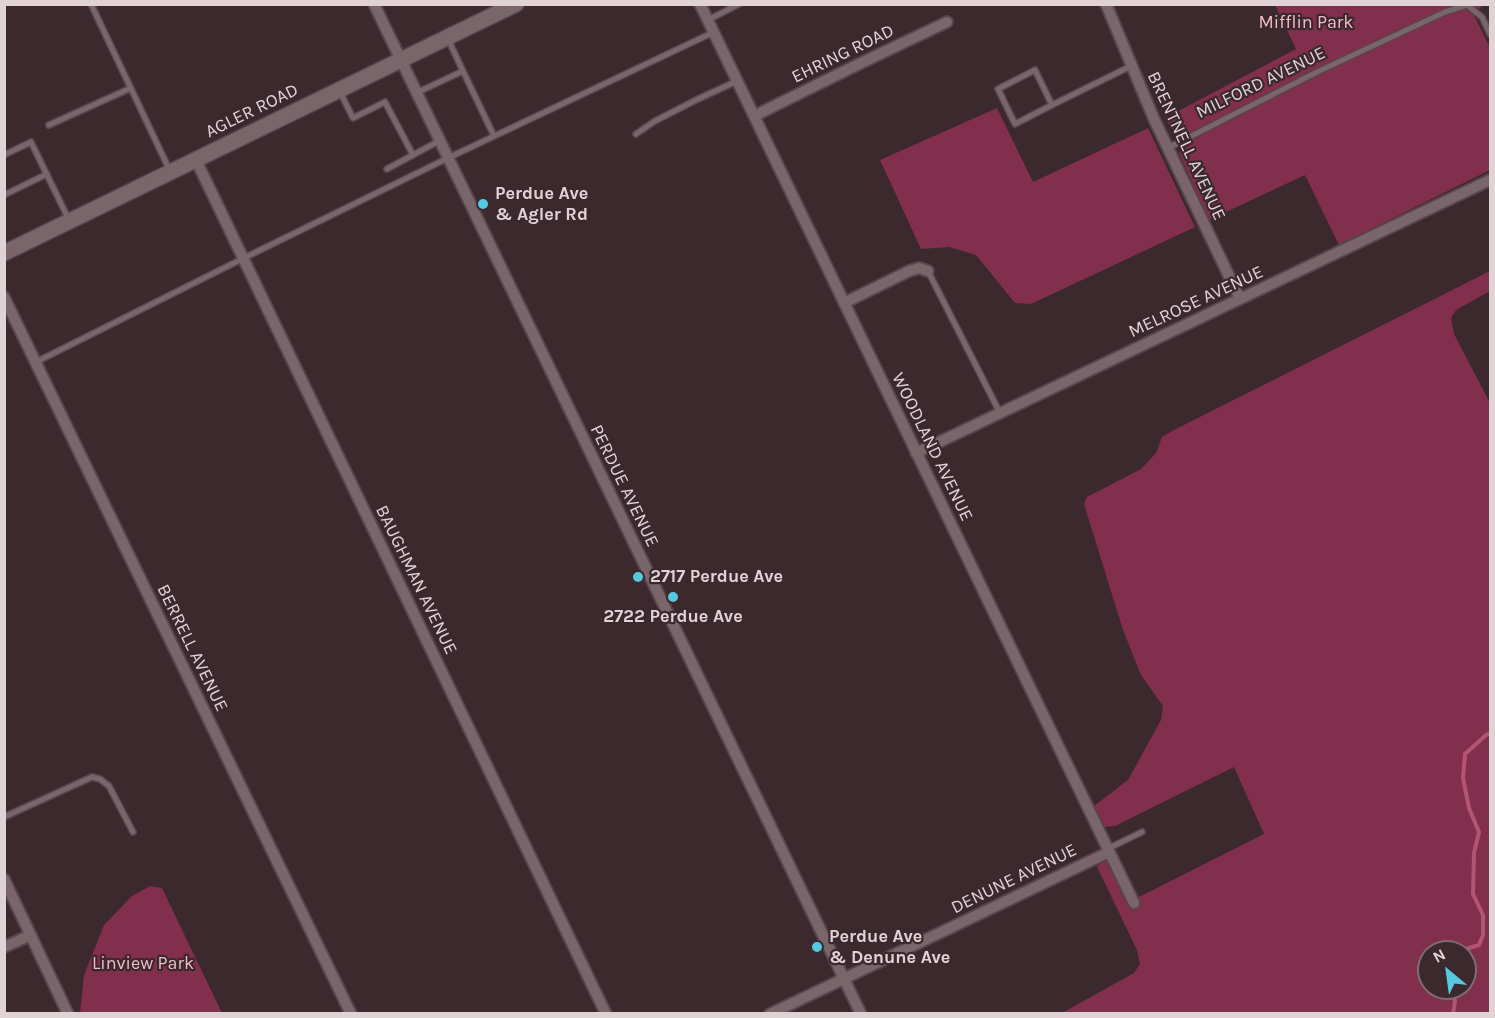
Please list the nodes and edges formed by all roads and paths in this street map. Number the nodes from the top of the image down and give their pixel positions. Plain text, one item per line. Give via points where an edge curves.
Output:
1 (91, 4) edge
2 (374, 4) edge
3 (516, 4) edge
4 (700, 4) edge
5 (739, 4) edge
6 (1106, 4) edge
7 (1467, 5) edge
8 (707, 20) junction
9 (947, 22) dead end
10 (714, 32) junction
11 (1491, 34) edge
12 (448, 39) junction
13 (401, 61) junction
14 (1131, 66) junction
15 (463, 71) junction
16 (737, 81) junction
17 (130, 88) junction
18 (339, 91) junction
19 (416, 93) junction
20 (1052, 105) junction
21 (754, 116) junction
22 (49, 125) dead end
23 (636, 134) dead end
24 (494, 136) junction
25 (440, 141) junction
26 (1168, 148) junction
27 (4, 155) edge
28 (413, 155) junction
29 (448, 159) junction
30 (196, 160) junction
31 (387, 169) dead end
32 (171, 172) junction
33 (46, 174) junction
34 (1491, 180) edge
35 (4, 195) edge
36 (70, 221) junction
37 (4, 253) edge
38 (244, 258) junction
39 (928, 271) joint
40 (4, 297) edge
41 (1240, 299) junction
42 (844, 303) junction
43 (36, 362) junction
44 (1000, 413) junction
45 (916, 453) junction
46 (4, 817) edge
47 (133, 832) dead end
48 (1143, 832) dead end
49 (1108, 850) junction
50 (4, 879) edge
51 (1134, 903) dead end
52 (31, 935) junction
53 (4, 948) edge
54 (844, 978) junction
55 (68, 1014) edge
56 (351, 1014) edge
57 (606, 1014) edge
58 (770, 1014) edge
59 (861, 1014) edge

1 - 17 lane
2 - 13 street, PERDUE AVENUE
3 - 12 main road, AGLER ROAD
4 - 8 street, WOODLAND AVENUE
5 - 8 lane
6 - 14 street, BRENTNELL AVENUE
7 - 11 lane via 1482,16
7 - 26 lane, MILFORD AVENUE via 1315,73
8 - 10 street, WOODLAND AVENUE
9 - 21 street, EHRING ROAD
10 - 16 street, WOODLAND AVENUE
10 - 24 lane
12 - 13 main road, AGLER ROAD
12 - 15 lane
13 - 18 main road, AGLER ROAD
13 - 19 street, PERDUE AVENUE
14 - 20 lane
14 - 26 street, BRENTNELL AVENUE
15 - 19 lane
15 - 24 lane
16 - 21 street, WOODLAND AVENUE
16 - 23 lane
17 - 22 lane
17 - 32 lane
18 - 28 lane via 353,118 385,102
18 - 30 main road, AGLER ROAD
19 - 25 street, PERDUE AVENUE
20 - 20 lane via 1035,70 998,89 1015,124
21 - 42 street, WOODLAND AVENUE
24 - 29 lane
25 - 28 lane
25 - 29 street, PERDUE AVENUE
26 - 41 street, BRENTNELL AVENUE
27 - 33 lane via 31,142
28 - 31 lane
29 - 38 lane
29 - 54 street, PERDUE AVENUE
30 - 32 main road, AGLER ROAD
30 - 38 street, BAUGHMAN AVENUE
32 - 36 main road, AGLER ROAD
33 - 35 lane
33 - 36 lane
34 - 41 street, MELROSE AVENUE
36 - 37 main road, AGLER ROAD
38 - 43 lane
38 - 57 street, BAUGHMAN AVENUE
39 - 42 street via 918,268
39 - 44 lane
40 - 43 street, BERRELL AVENUE
41 - 44 street, MELROSE AVENUE
42 - 45 street, WOODLAND AVENUE
43 - 56 street, BERRELL AVENUE
44 - 45 street, MELROSE AVENUE
45 - 49 street, WOODLAND AVENUE
46 - 47 lane via 92,777 109,786
48 - 49 lane
49 - 51 street, WOODLAND AVENUE
49 - 54 street, DENUNE AVENUE
50 - 52 street
52 - 53 street
52 - 55 street
54 - 58 street, DENUNE AVENUE
54 - 59 street, PERDUE AVENUE

